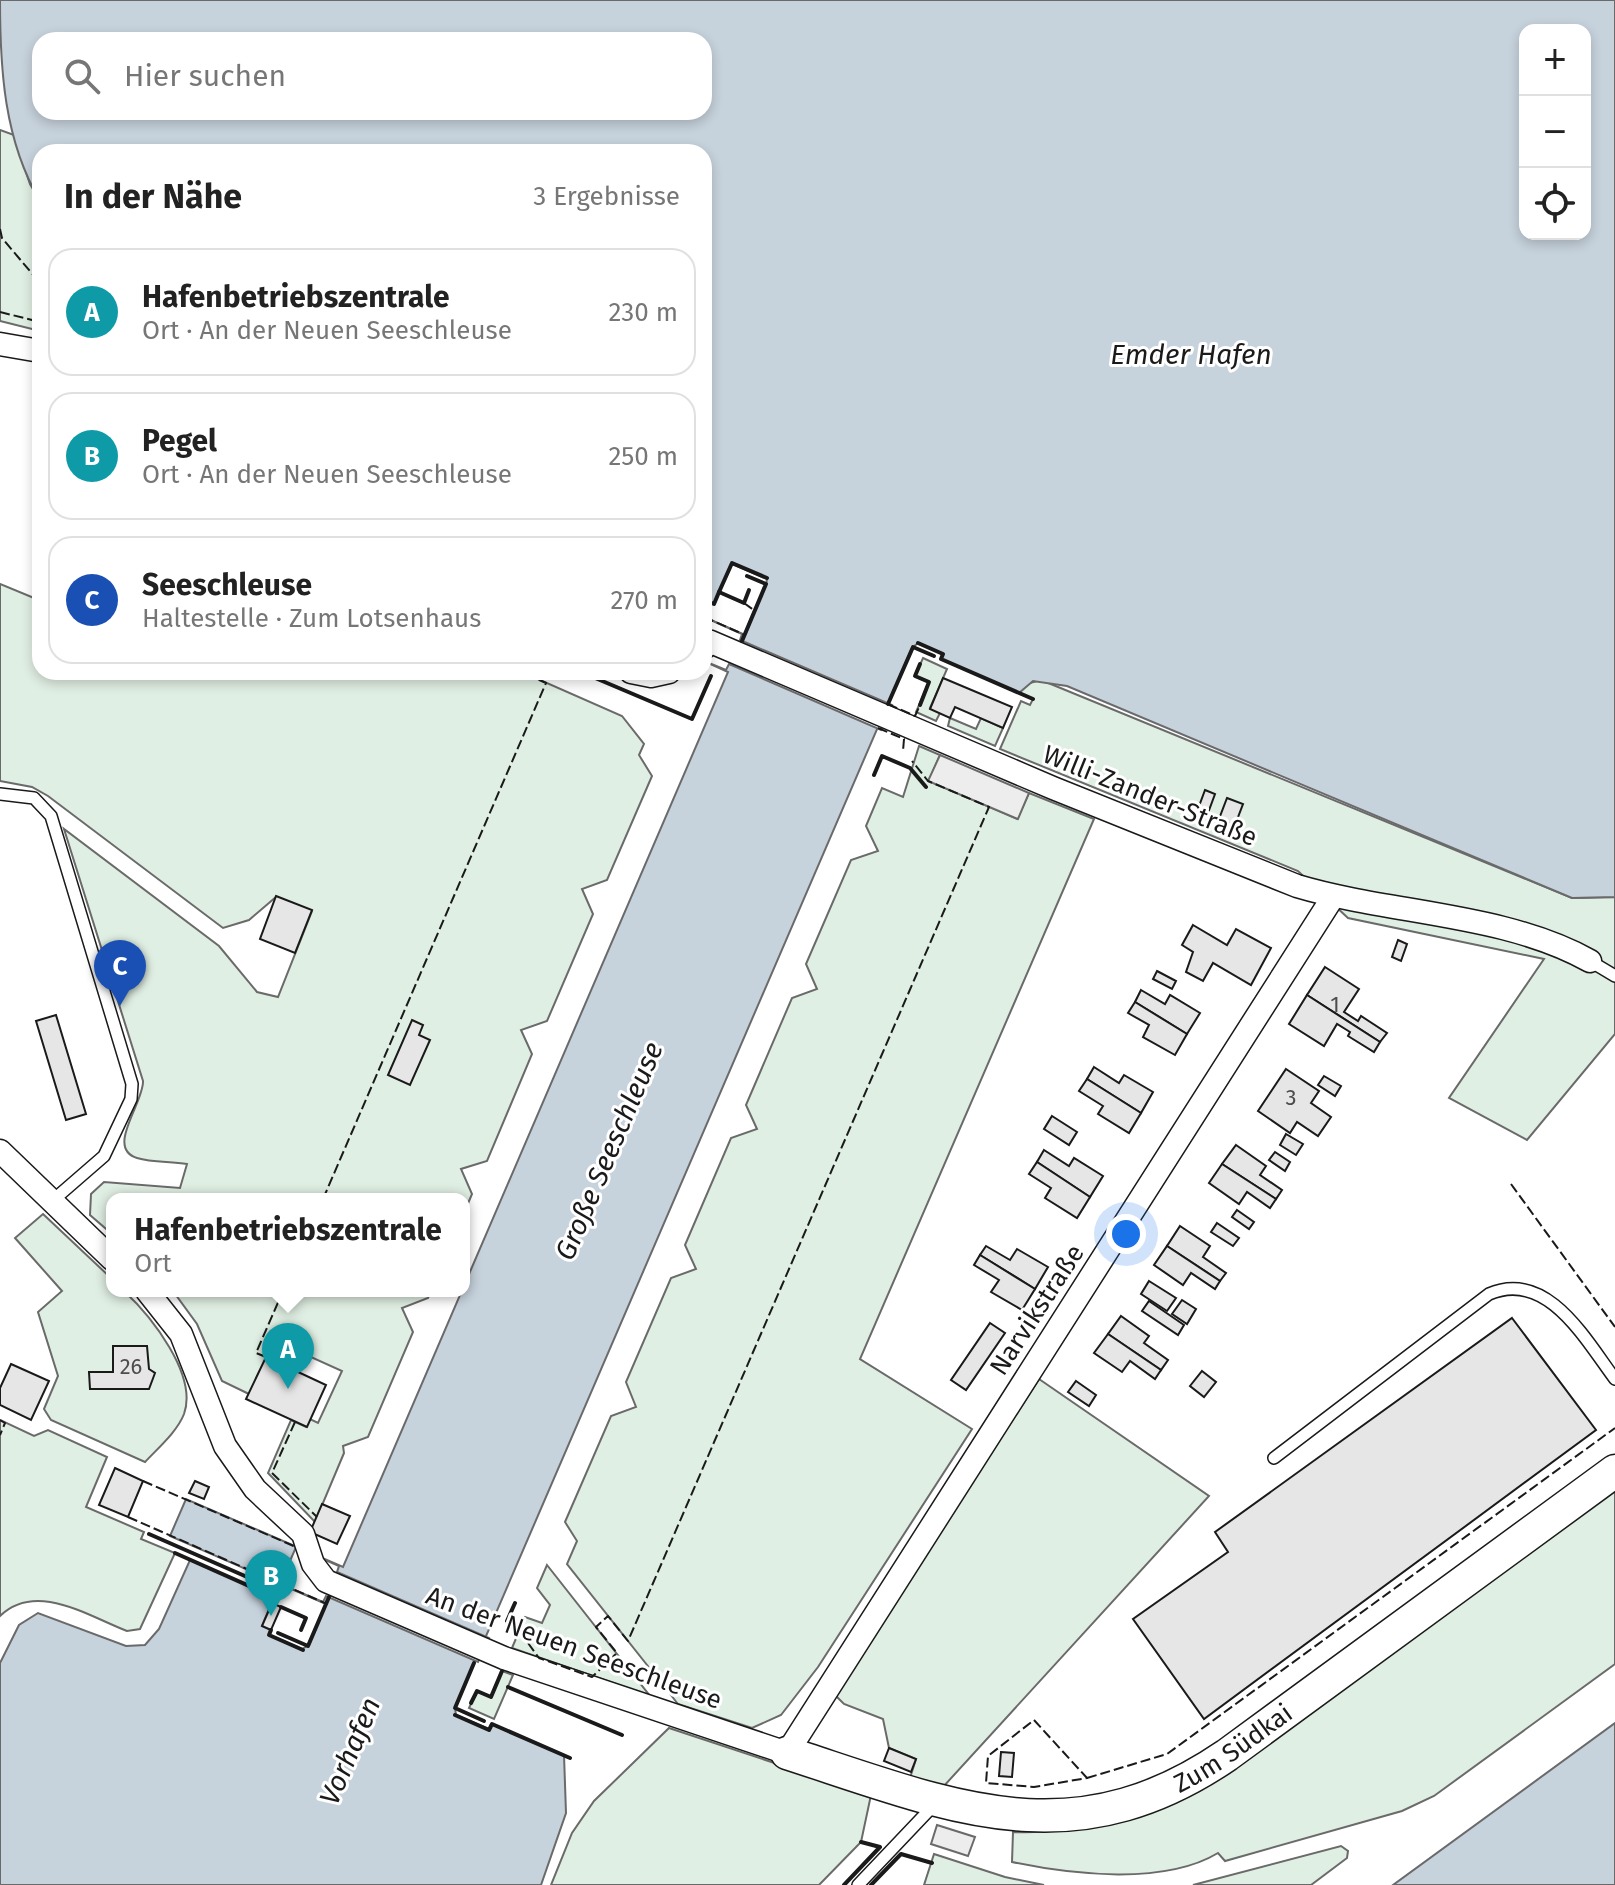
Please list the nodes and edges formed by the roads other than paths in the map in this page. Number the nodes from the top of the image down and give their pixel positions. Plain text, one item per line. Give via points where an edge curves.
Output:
1 (0, 344) edge
2 (32, 350) edge
3 (712, 647) edge
4 (0, 794) edge
5 (1333, 897) junction
6 (1590, 961) joint
7 (1615, 976) edge
8 (0, 1151) edge
9 (51, 1203) junction
10 (106, 1253) edge
11 (152, 1297) edge
12 (1615, 1379) edge
13 (1274, 1458) dead end
14 (1615, 1471) edge
15 (787, 1753) junction
16 (937, 1802) junction
17 (858, 1885) edge

1 - 2 street
3 - 5 street, Willi-Zander-Straße
4 - 9 lane via 34,798 51,816 132,1084 131,1099 104,1156
5 - 6 street, Willi-Zander-Straße via 1544,938
5 - 15 street, Narvikstraße
6 - 7 lane
8 - 9 street
9 - 10 street
11 - 15 street, An der Neuen Seeschleuse via 181,1334 214,1424 236,1465 303,1534 316,1571 332,1585 587,1689
12 - 13 lane via 1560,1310 1527,1288 1507,1286 1489,1294
14 - 16 street, Zum Südkai via 1227,1755 1171,1788 1122,1804 1058,1815 995,1814
15 - 16 street, Zum Südkai
16 - 17 lane

